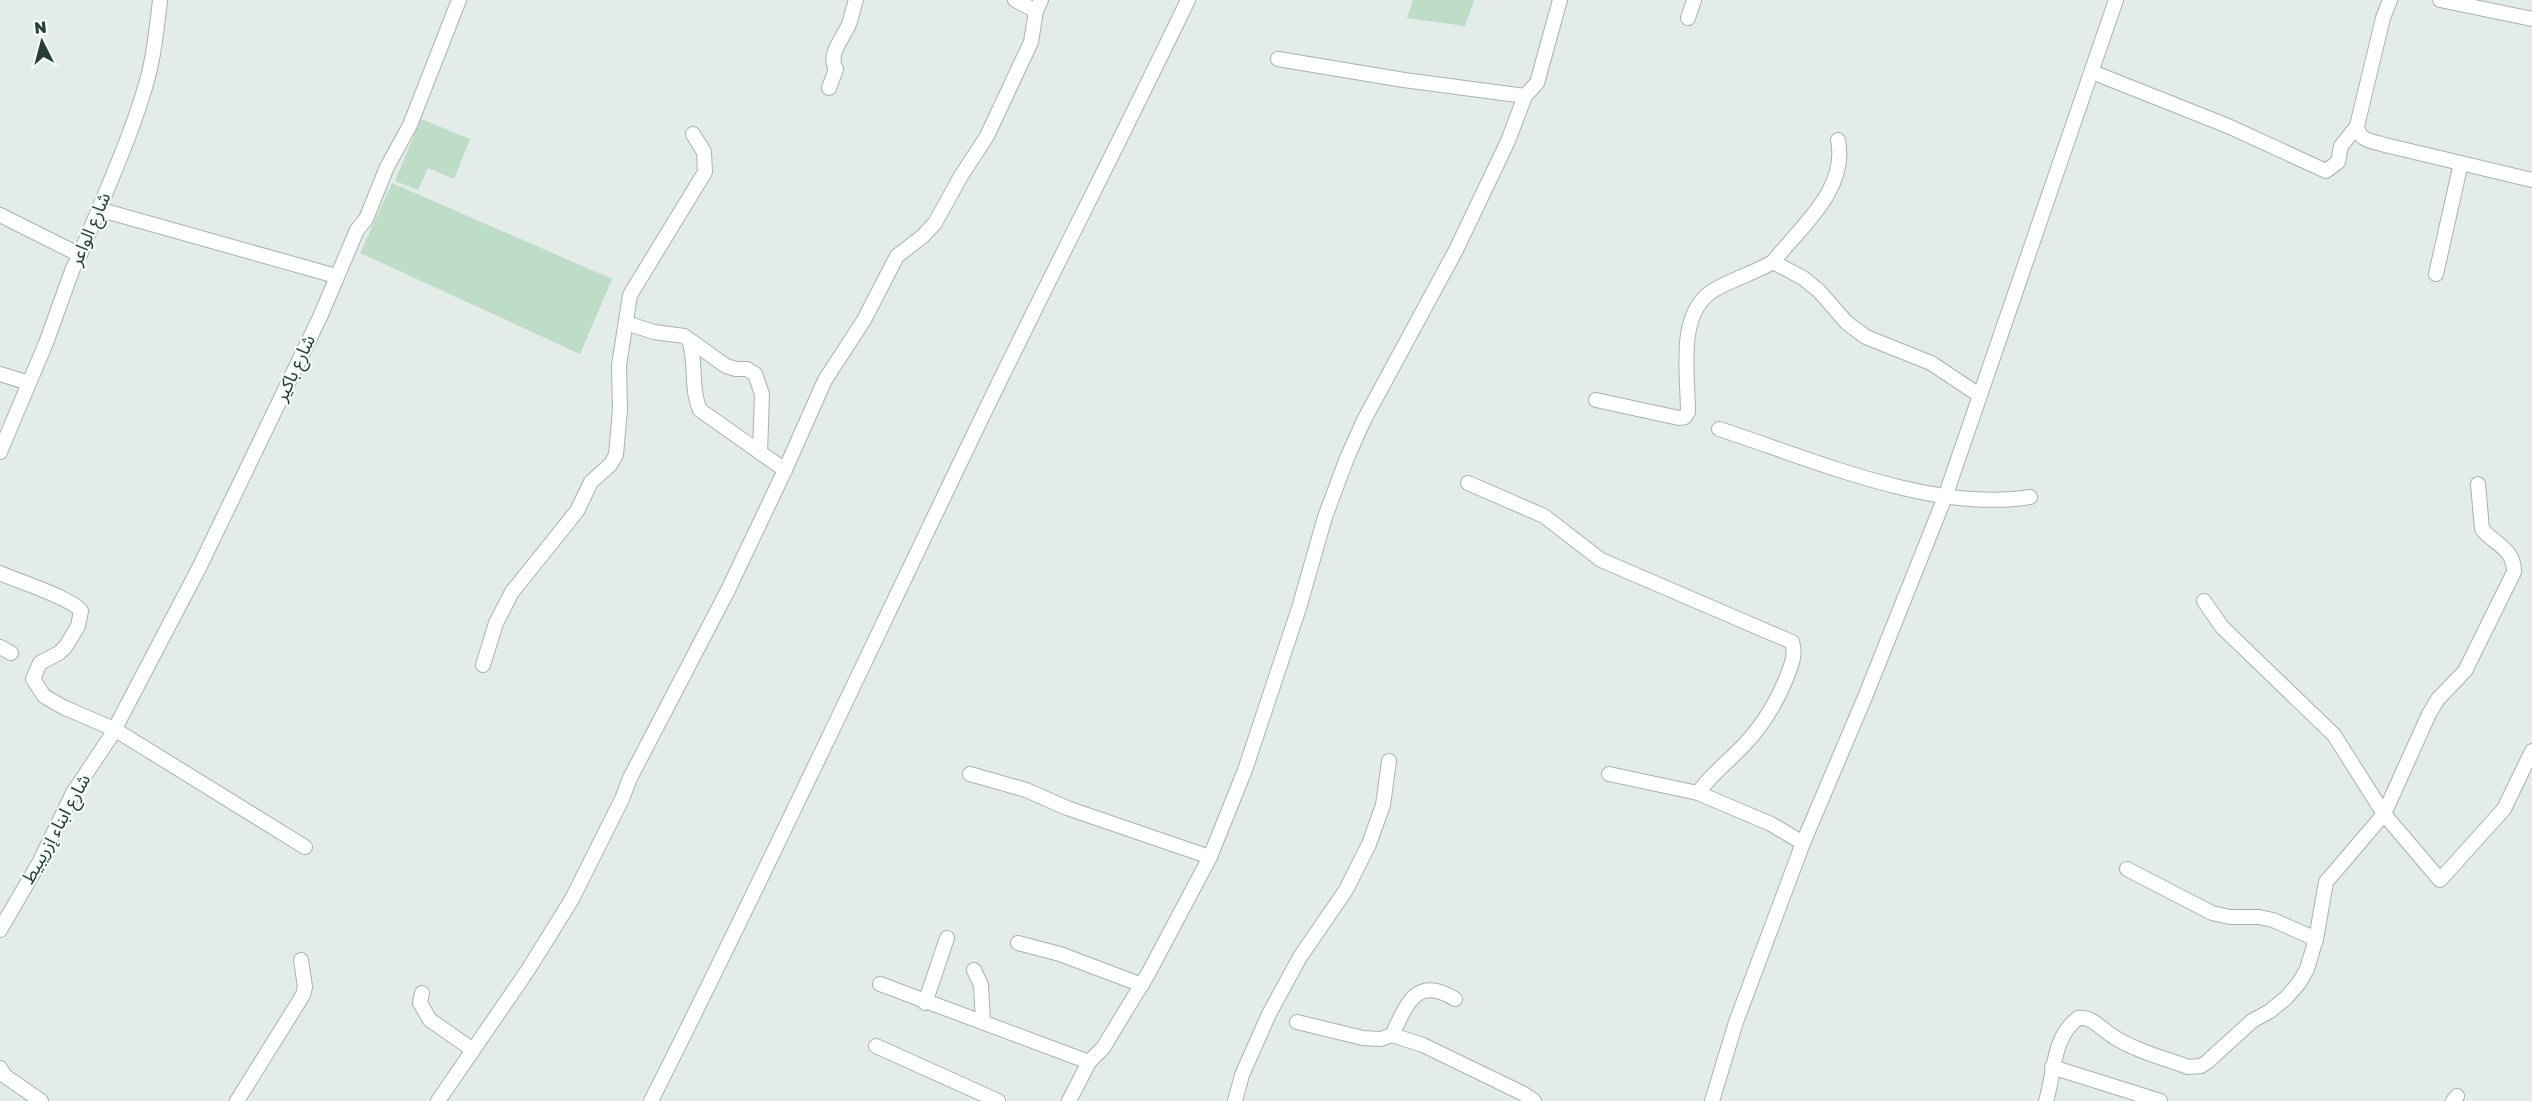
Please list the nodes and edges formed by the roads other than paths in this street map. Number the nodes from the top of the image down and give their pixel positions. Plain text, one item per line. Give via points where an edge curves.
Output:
1 (160, 0) edge
2 (459, 0) edge
3 (856, 0) edge
4 (1015, 0) edge
5 (1188, 0) edge
6 (1560, 0) edge
7 (1694, 0) edge
8 (2116, 0) edge
9 (2390, 0) edge
10 (2440, 0) edge
11 (1039, 5) edge
12 (1688, 18) dead end
13 (2532, 19) edge
14 (1278, 59) dead end
15 (2092, 72) junction
16 (829, 88) dead end
17 (1525, 96) junction
18 (2357, 126) junction
19 (693, 134) dead end
20 (1838, 140) dead end
21 (2461, 163) junction
22 (2532, 180) edge
23 (98, 209) junction
24 (0, 215) edge
25 (76, 259) junction
26 (1773, 262) junction
27 (2436, 274) dead end
28 (334, 276) junction
29 (626, 323) junction
30 (689, 340) junction
31 (0, 374) edge
32 (29, 382) junction
33 (1978, 395) junction
34 (1596, 400) dead end
35 (1719, 429) dead end
36 (0, 452) edge
37 (760, 453) junction
38 (785, 470) junction
39 (1468, 483) dead end
40 (2478, 484) dead end
41 (1945, 497) junction
42 (2030, 497) dead end
43 (0, 573) edge
44 (2204, 601) dead end
45 (483, 665) dead end
46 (114, 729) junction
47 (2532, 751) edge
48 (1389, 761) dead end
49 (970, 774) dead end
50 (1609, 774) dead end
51 (1698, 793) junction
52 (2384, 814) junction
53 (1803, 843) junction
54 (305, 847) dead end
55 (1210, 857) junction
56 (2127, 869) dead end
57 (0, 930) edge
58 (947, 938) dead end
59 (2316, 939) junction
60 (1018, 943) dead end
61 (301, 960) dead end
62 (974, 970) dead end
63 (880, 984) dead end
64 (1142, 985) junction
65 (422, 993) dead end
66 (1455, 999) dead end
67 (925, 1003) junction
68 (1297, 1022) dead end
69 (983, 1023) junction
70 (1392, 1035) junction
71 (876, 1046) dead end
72 (473, 1050) junction
73 (1089, 1062) junction
74 (2052, 1067) junction
75 (0, 1068) edge
76 (41, 1101) edge
77 (237, 1101) edge
78 (438, 1101) edge
79 (651, 1101) edge
80 (998, 1101) edge
81 (1069, 1101) edge
82 (1236, 1101) edge
83 (1534, 1101) edge
84 (1712, 1101) edge
85 (2046, 1101) edge
86 (2160, 1101) edge

1 - 23 street, شارع الواعر via 149,74
2 - 28 street, شارع باكير via 410,125
3 - 16 street via 850,23 836,48 836,69
4 - 11 street
5 - 79 street
6 - 17 street via 1537,83
7 - 12 street
8 - 15 street
9 - 18 street
10 - 13 street
11 - 38 street via 1031,42 987,136 935,223 892,264 864,320 813,403
14 - 17 street
15 - 18 street via 2228,126 2326,171 2338,162 2341,146
15 - 33 street
17 - 55 street via 1461,239 1347,458 1245,770
18 - 21 street via 2363,139
19 - 29 street via 704,152 705,172 634,286
20 - 26 street via 1841,154 1837,178
21 - 22 street
21 - 27 street
23 - 25 street, شارع الواعر
23 - 28 street
24 - 25 street
25 - 32 street, شارع الواعر
26 - 33 street via 1803,278 1866,337 1931,363
26 - 34 street via 1712,291 1693,315 1687,341 1685,417
28 - 46 street, شارع باكير via 320,317 230,503
29 - 30 street
29 - 45 street via 619,365 620,426 615,455 591,482 577,511 512,592 496,624
30 - 37 street via 700,410
30 - 37 street via 726,366 755,374 762,394
31 - 32 street
32 - 36 street, شارع الواعر
33 - 41 street
35 - 41 street via 1849,472
37 - 38 street
38 - 72 street via 572,899
39 - 51 street via 1544,516 1601,560 1792,642 1791,667 1768,715
40 - 52 street via 2482,529 2509,552 2514,572 2465,671 2429,714
41 - 42 street via 1988,501
41 - 53 street
43 - 46 street via 77,606 81,617 72,636 59,653 40,663 33,679 44,696
44 - 52 street via 2222,627 2334,735
46 - 54 street
46 - 57 street, شارع ابناء إزريبيط via 73,793
47 - 52 street via 2504,809 2440,880
48 - 82 street via 1383,805 1369,844 1346,890 1300,957 1269,1014 1242,1075
49 - 55 street via 1026,790
50 - 51 street
51 - 53 street via 1771,824
52 - 59 street via 2326,882
53 - 84 street via 1736,1022
55 - 64 street
56 - 59 street via 2212,913 2259,916
58 - 67 street
59 - 74 street via 2307,969 2286,998 2252,1021 2201,1066 2188,1067 2137,1048 2089,1019 2078,1018 2068,1026
60 - 64 street via 1060,954
61 - 77 street via 303,994
62 - 69 street via 981,985
63 - 67 street
64 - 73 street via 1103,1048
65 - 72 street via 420,1003 430,1020
66 - 70 street via 1432,988 1419,992
67 - 69 street
68 - 70 street via 1363,1038
69 - 73 street
70 - 83 street via 1423,1045
71 - 80 street
72 - 78 street
73 - 81 street
74 - 85 street
74 - 86 street
75 - 76 street via 5,1076

